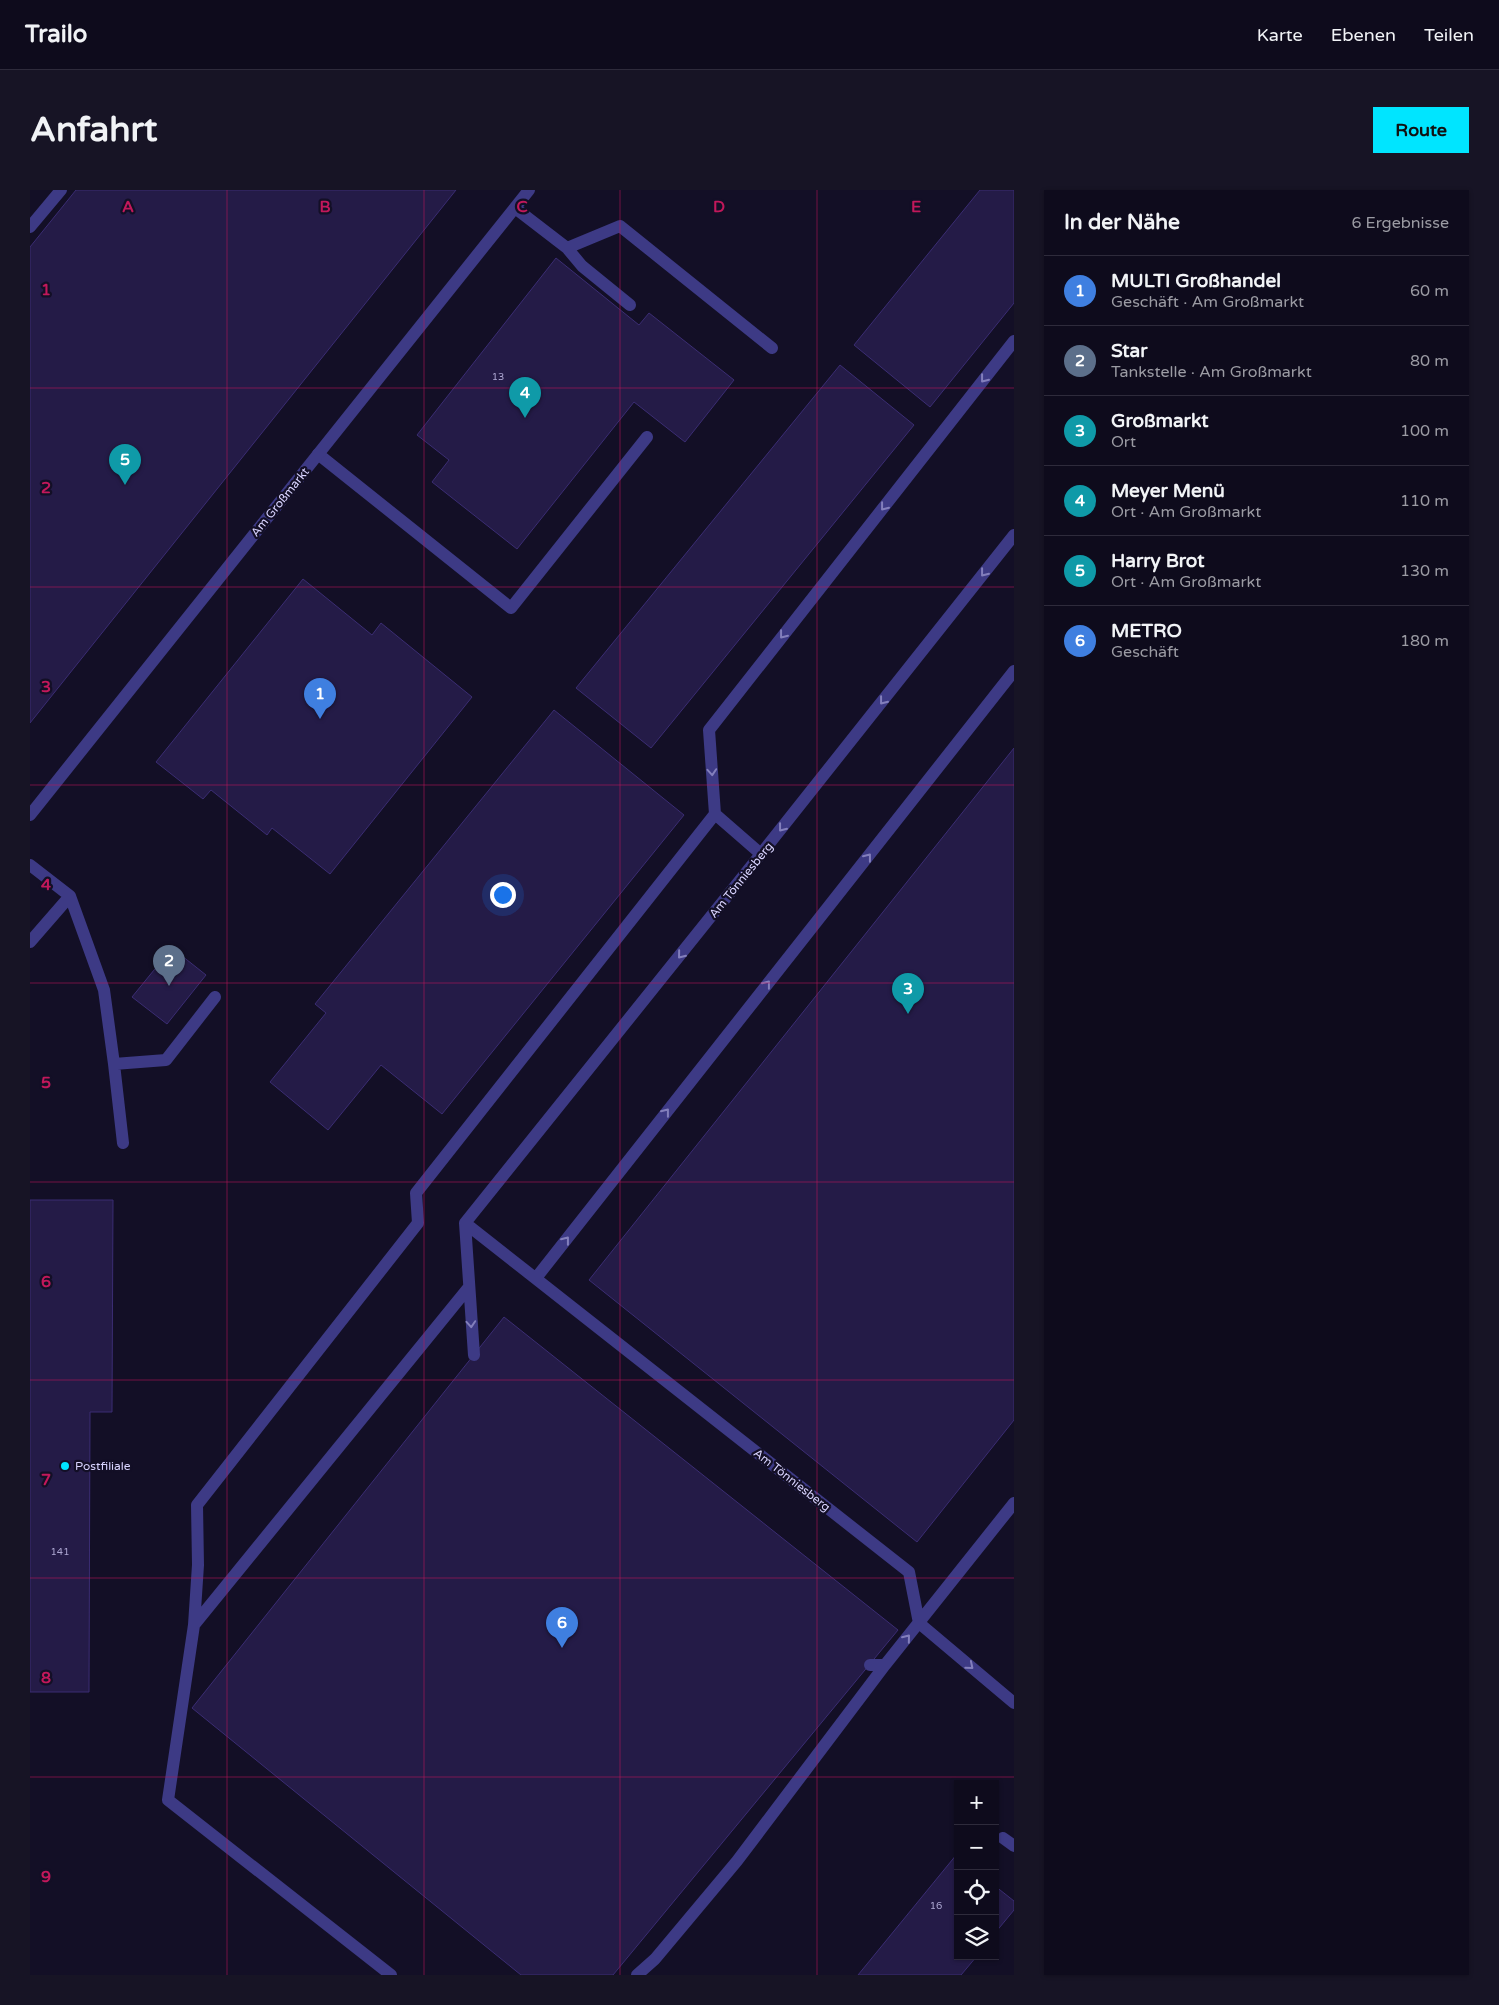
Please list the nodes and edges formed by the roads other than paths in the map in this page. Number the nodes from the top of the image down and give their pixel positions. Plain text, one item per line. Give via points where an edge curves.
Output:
1 (61, 190) edge
2 (530, 190) edge
3 (515, 208) junction
4 (30, 227) edge
5 (567, 248) junction
6 (630, 305) dead end
7 (1014, 341) edge
8 (772, 348) dead end
9 (647, 437) dead end
10 (318, 454) junction
11 (1014, 535) edge
12 (1014, 670) edge
13 (715, 814) junction
14 (30, 815) edge
15 (761, 854) junction
16 (30, 865) edge
17 (70, 896) junction
18 (30, 942) edge
19 (215, 997) dead end
20 (114, 1064) junction
21 (123, 1143) dead end
22 (465, 1223) junction
23 (536, 1278) junction
24 (469, 1287) junction
25 (474, 1354) dead end
26 (1014, 1503) edge
27 (919, 1623) junction
28 (194, 1625) junction
29 (870, 1665) dead end
30 (885, 1665) junction
31 (1014, 1703) edge
32 (1003, 1838) dead end
33 (1014, 1846) edge
34 (391, 1975) edge
35 (636, 1975) edge

1 - 4 street
2 - 3 street, Am Großmarkt
3 - 5 street
3 - 10 street, Am Großmarkt
5 - 6 street via 582,266
5 - 8 street via 620,226
7 -> 13 street via 708,730
9 - 10 street via 511,608
10 - 14 street, Am Großmarkt
11 -> 15 street, Am Tönniesberg
23 -> 12 street
13 - 15 street
13 - 28 street via 416,1193 418,1223 197,1505
15 -> 22 street, Am Tönniesberg
16 - 17 street
17 - 18 street
17 - 20 street via 104,990
19 - 20 street via 166,1060
20 - 21 street
22 - 23 street, Am Tönniesberg
22 - 24 street
23 - 27 street, Am Tönniesberg via 909,1572
24 -> 25 street
24 - 28 street
26 - 27 street
30 -> 27 street
27 -> 31 street
28 - 34 street via 168,1800
29 - 30 street
30 - 35 street via 737,1861 655,1960
32 - 33 street

